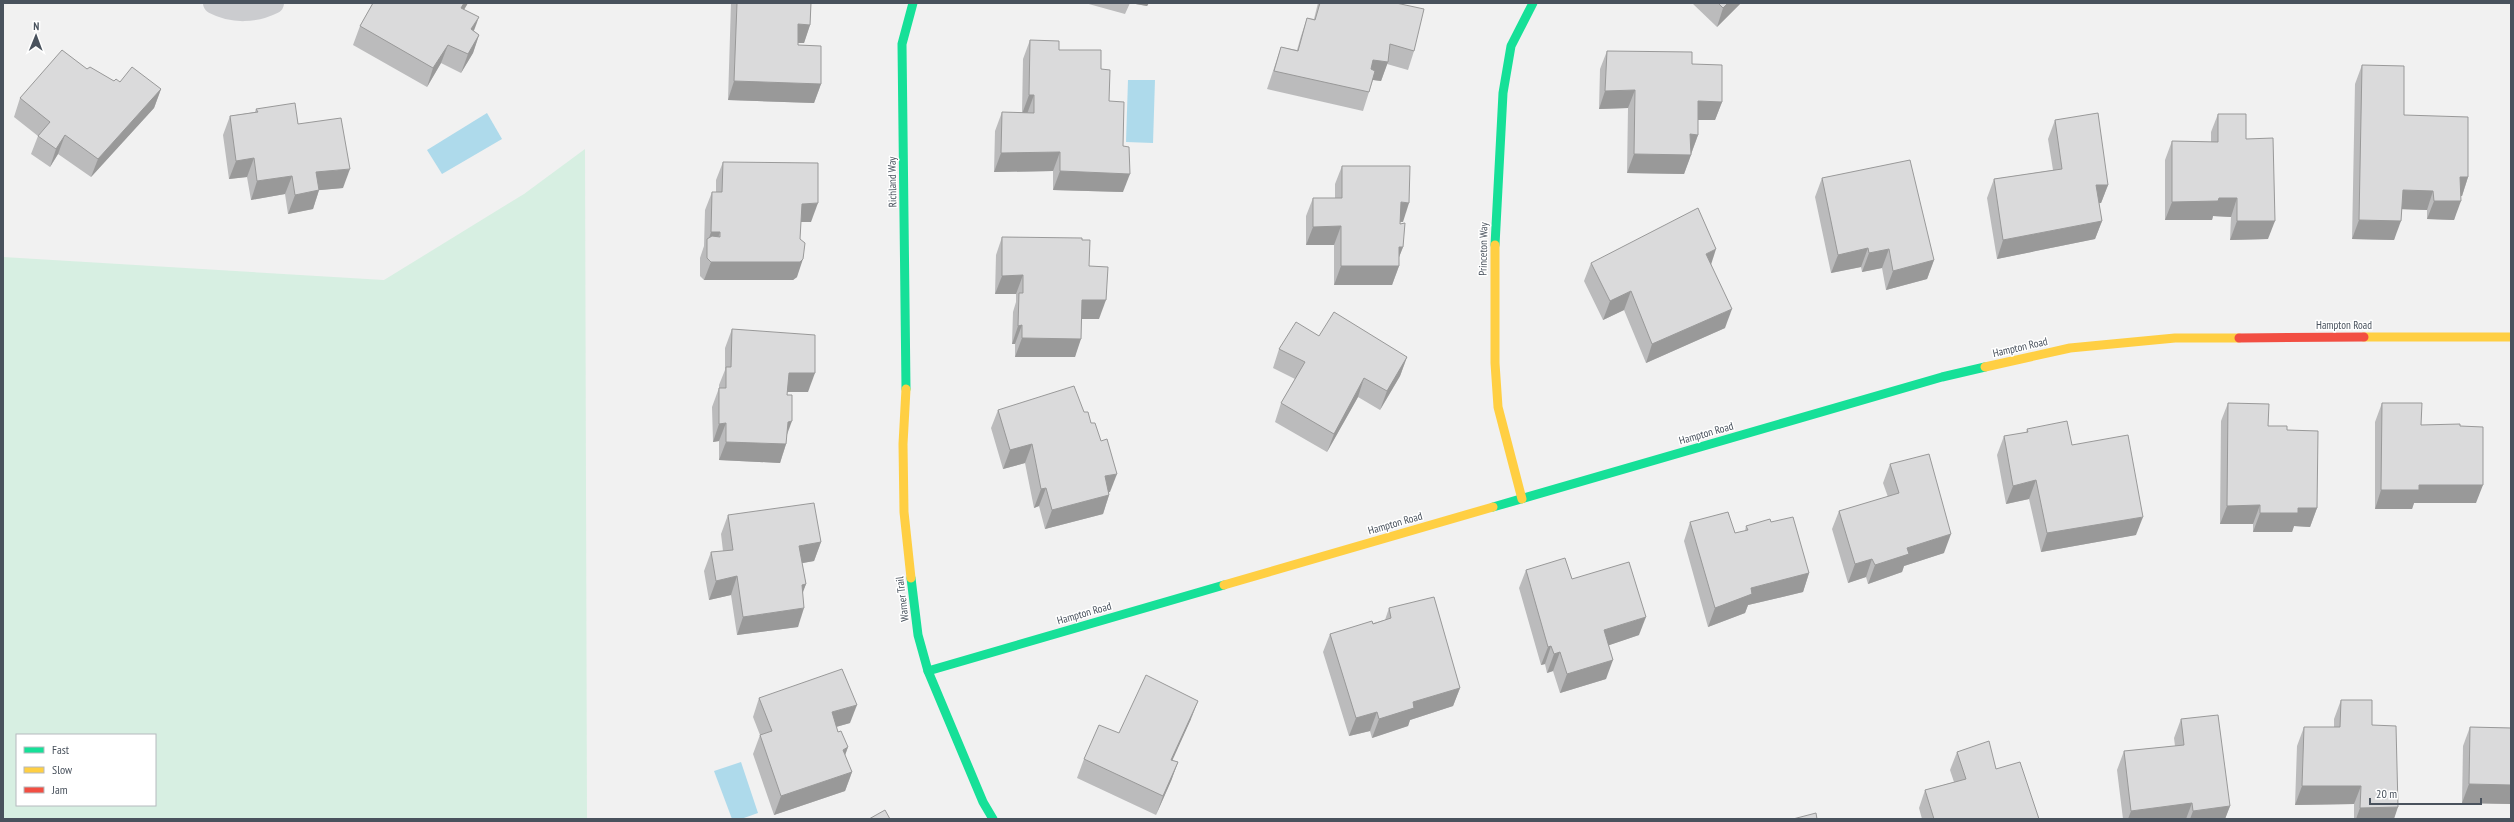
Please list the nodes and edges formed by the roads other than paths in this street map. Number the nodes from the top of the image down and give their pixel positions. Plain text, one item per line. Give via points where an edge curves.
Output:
1 (214, 3) edge
2 (273, 3) edge
3 (913, 3) edge
4 (1533, 3) edge
5 (2511, 337) edge
6 (906, 362) joint
7 (1522, 499) junction
8 (928, 671) junction
9 (993, 819) edge

1 - 2 street via 234,10 254,10
3 - 6 street, Richland Way via 902,44
4 - 7 street, Princeton Way via 1511,46 1503,93 1495,238 1495,363 1498,407
5 - 7 street, Hampton Road via 2175,338 2070,348 1942,377
6 - 8 street, Warner Trail via 904,512 918,635
7 - 8 street, Hampton Road
8 - 9 street, Warner Trail via 983,802

